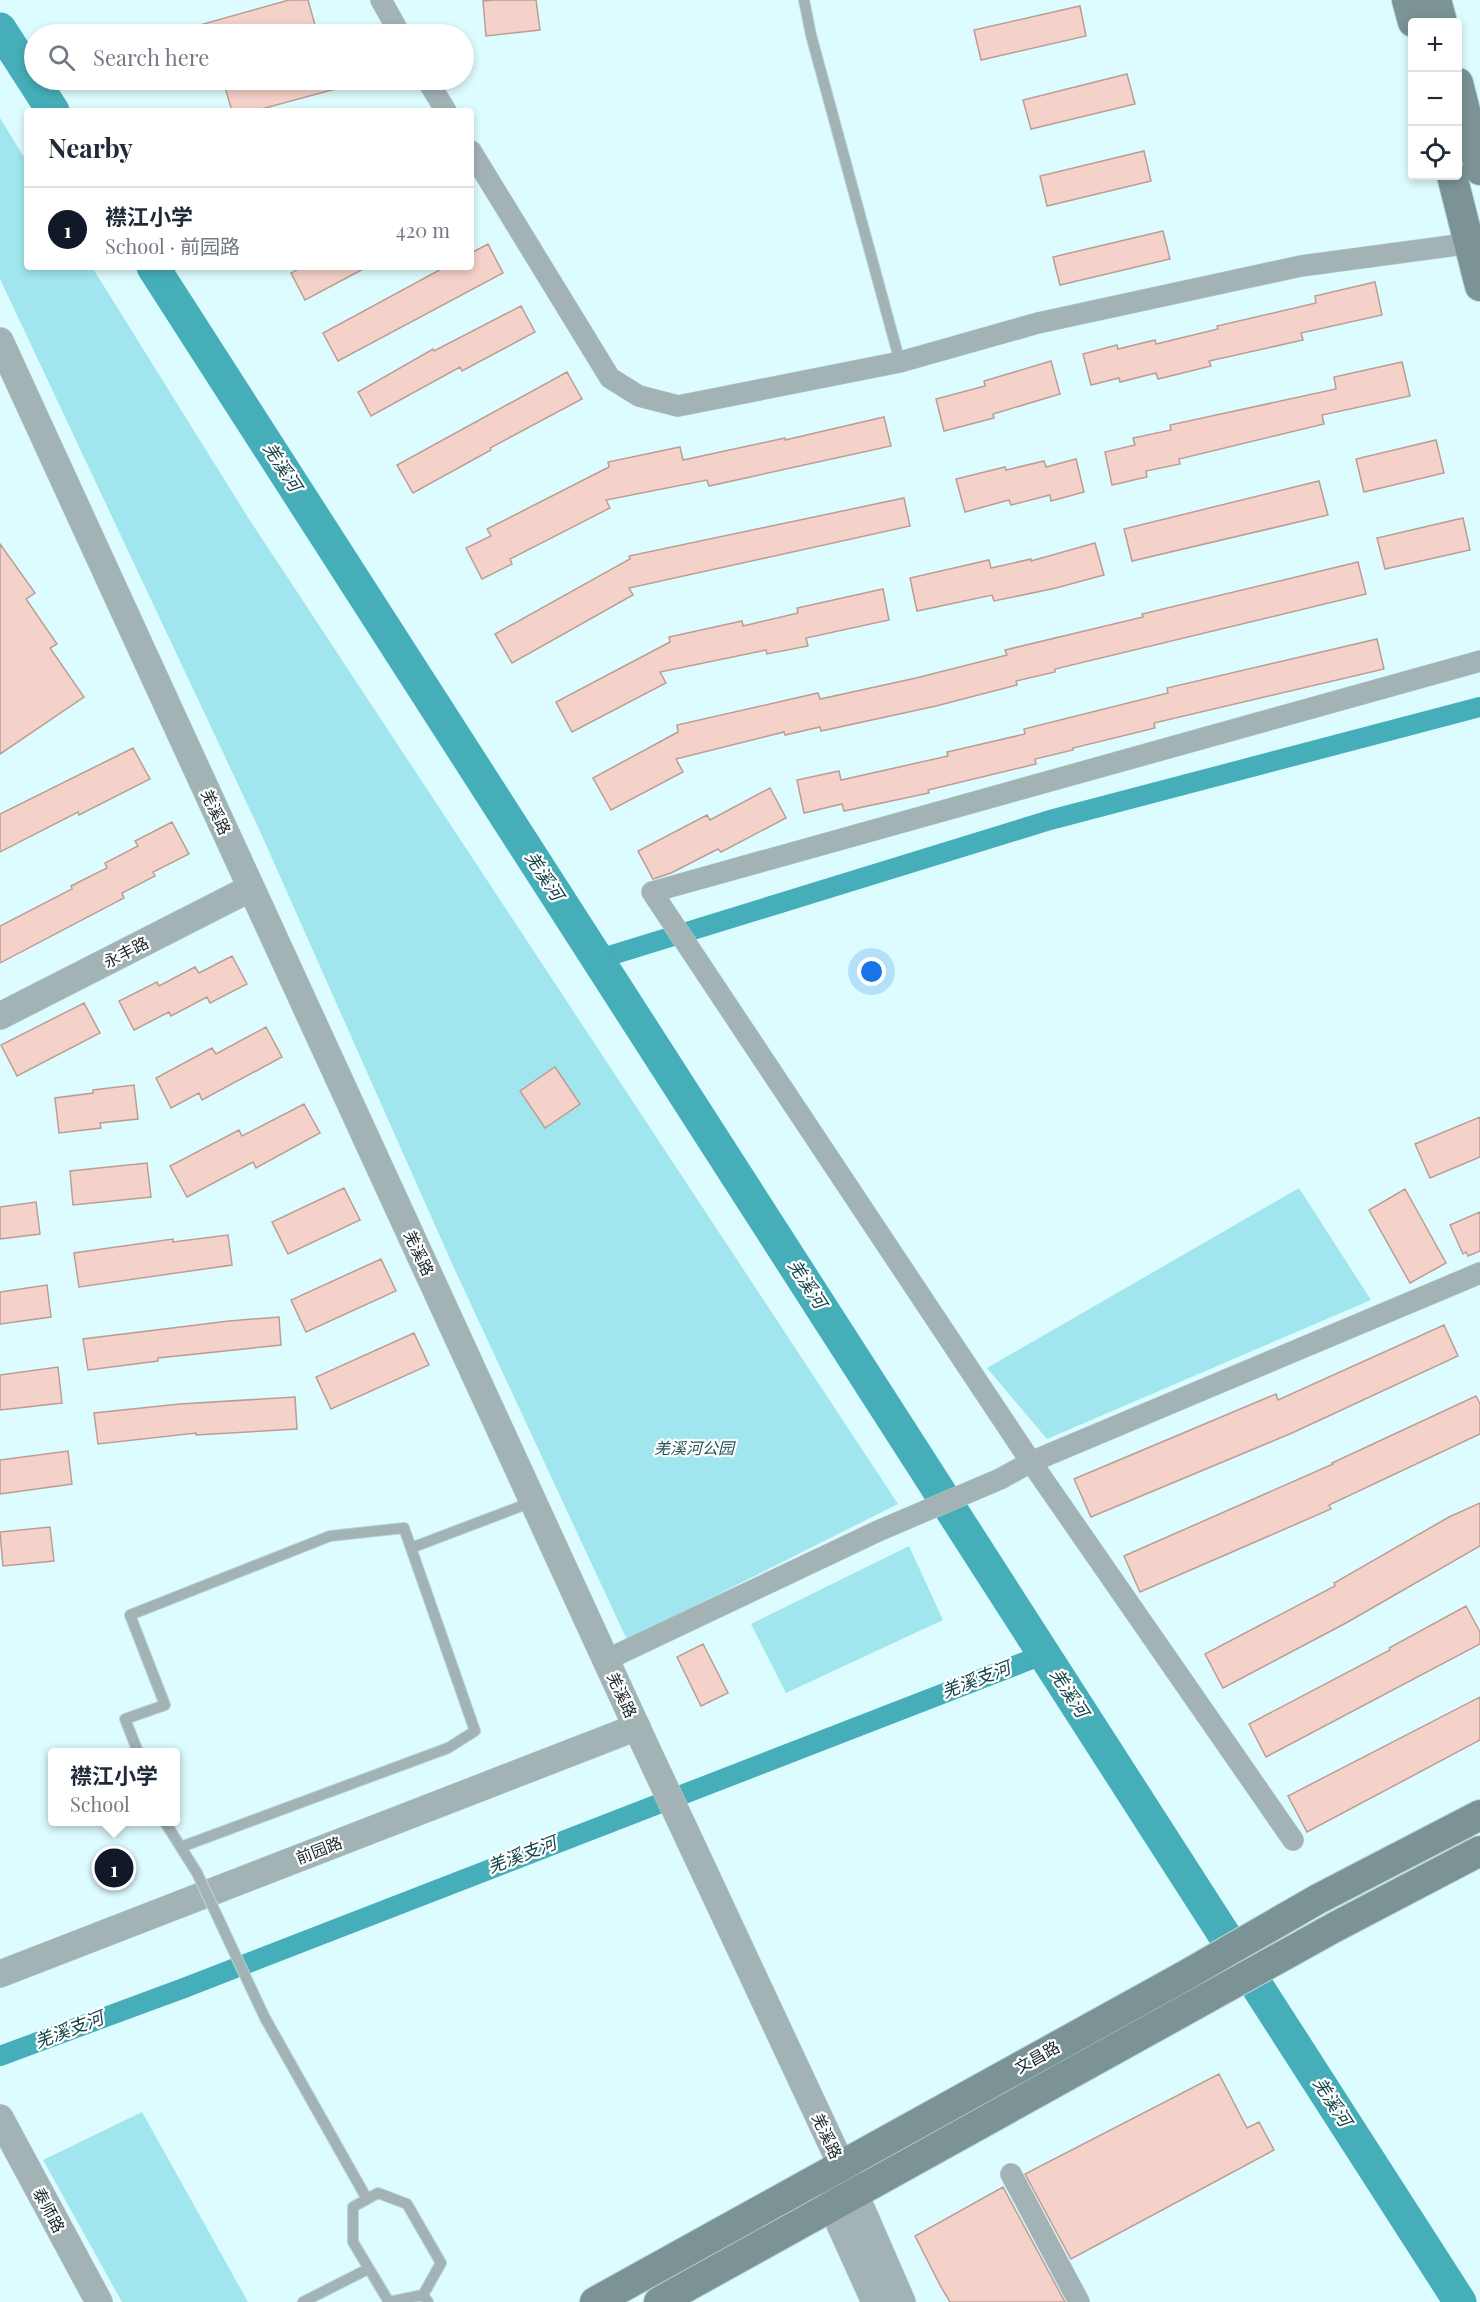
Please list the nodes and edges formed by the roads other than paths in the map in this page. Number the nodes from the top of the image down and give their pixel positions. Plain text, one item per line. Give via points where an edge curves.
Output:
1 (381, 0) edge
2 (804, 0) edge
3 (1407, 0) edge
4 (1436, 0) edge
5 (1412, 18) edge
6 (1441, 18) edge
7 (394, 24) edge
8 (433, 90) edge
9 (1462, 99) edge
10 (445, 108) edge
11 (474, 156) edge
12 (1480, 170) edge
13 (1453, 180) edge
14 (1475, 242) edge
15 (1480, 286) edge
16 (0, 341) edge
17 (900, 362) junction
18 (1480, 661) edge
19 (251, 888) junction
20 (0, 1016) edge
21 (1480, 1273) edge
22 (1030, 1462) junction
23 (533, 1502) junction
24 (411, 1548) junction
25 (606, 1660) junction
26 (641, 1735) junction
27 (137, 1748) edge
28 (1480, 1815) edge
29 (168, 1826) edge
30 (1293, 1840) dead end
31 (181, 1847) junction
32 (1480, 1851) edge
33 (0, 1974) edge
34 (0, 2118) edge
35 (841, 2165) junction
36 (1011, 2174) dead end
37 (367, 2199) junction
38 (843, 2201) junction
39 (368, 2269) junction
40 (426, 2299) edge
41 (99, 2302) edge
42 (303, 2302) edge
43 (595, 2302) edge
44 (659, 2302) edge
45 (875, 2302) edge
46 (902, 2302) edge
47 (1079, 2302) edge

1 - 7 street
2 - 17 lane
3 - 5 main road
4 - 6 main road
8 - 10 street
9 - 12 main road
11 - 17 street via 610,378 639,396 678,405
13 - 14 main road
14 - 15 main road
14 - 17 street via 1301,266 1038,322
16 - 19 street, 羌溪路
18 - 22 street via 652,892
19 - 20 street, 永丰路
19 - 23 street, 羌溪路
21 - 22 street
22 - 25 street
22 - 30 street
23 - 24 lane
23 - 25 street, 羌溪路
24 - 27 lane via 404,1528 330,1536 130,1615 165,1705 126,1719
24 - 31 lane via 475,1731 448,1748
25 - 26 street, 羌溪路
26 - 33 street, 前园路
26 - 35 street, 羌溪路
28 - 35 main road, 文昌路 via 1318,1899
29 - 31 lane
31 - 37 lane, bridge via 265,2018
32 - 38 main road, 文昌路 via 1200,2001
34 - 41 street, 泰师路
35 - 38 street, 羌溪路
35 - 43 main road, 文昌路
36 - 47 street
37 - 39 lane via 353,2207 353,2242
37 - 40 lane via 378,2193 407,2204 441,2263
38 - 44 main road, 文昌路
38 - 45 street
38 - 46 street
39 - 40 lane via 389,2302
39 - 42 lane

